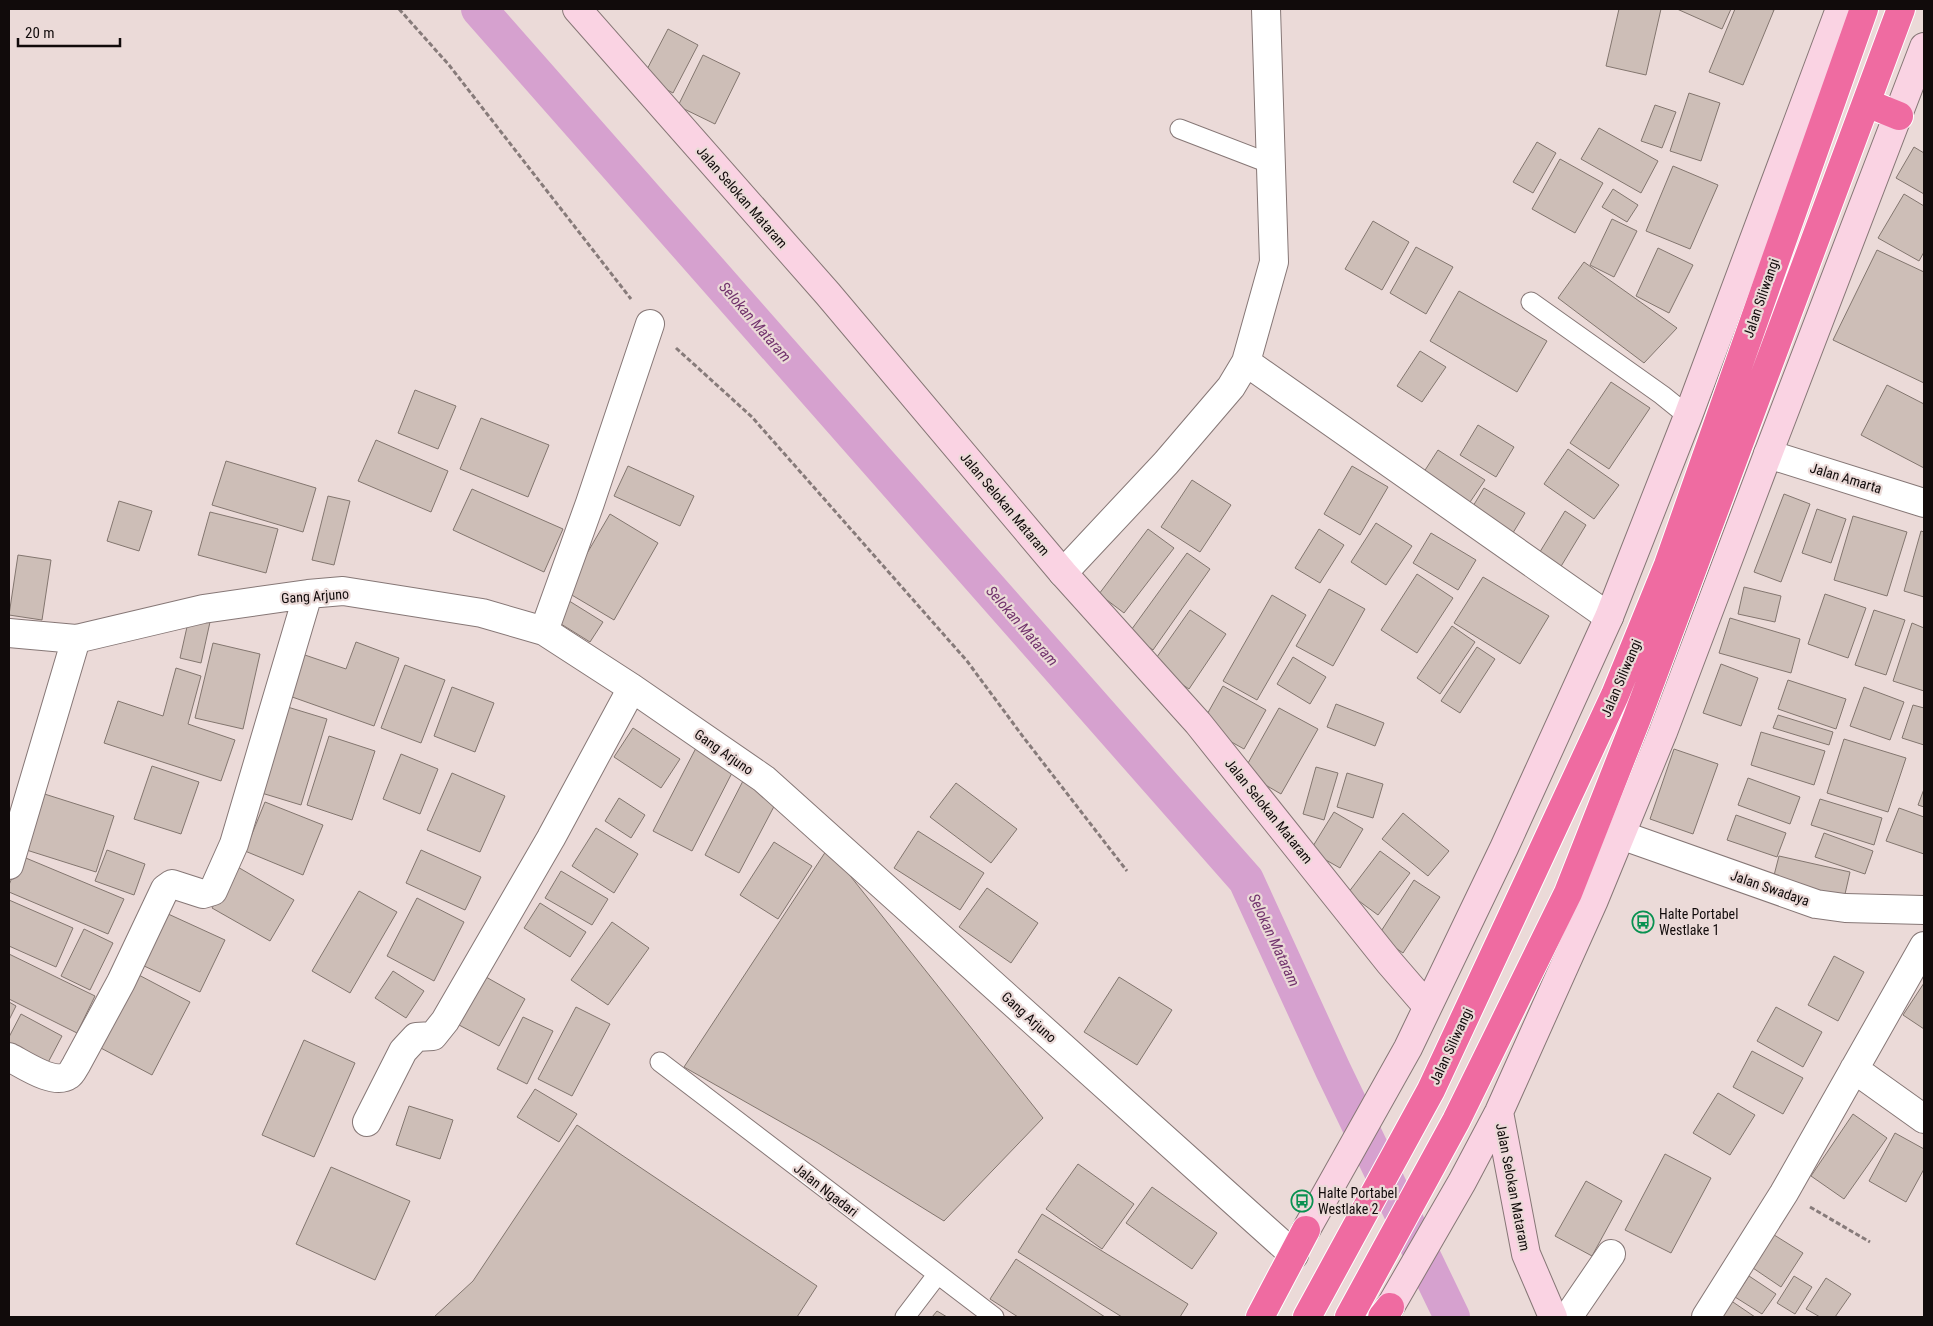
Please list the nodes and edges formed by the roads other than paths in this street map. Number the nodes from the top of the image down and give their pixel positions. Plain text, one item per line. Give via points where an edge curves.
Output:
1 (577, 9) edge
2 (1266, 9) edge
3 (1840, 9) edge
4 (1864, 9) edge
5 (1901, 9) edge
6 (1924, 47) edge
7 (1828, 75) junction
8 (1867, 103) junction
9 (1899, 116) junction
10 (1180, 129) dead end
11 (1271, 164) junction
12 (1531, 302) dead end
13 (650, 324) road end
14 (1246, 362) junction
15 (1688, 416) junction
16 (1768, 454) junction
17 (1924, 503) edge
18 (1064, 573) junction
19 (308, 594) junction
20 (1608, 617) junction
21 (544, 631) junction
22 (9, 633) edge
23 (76, 639) junction
24 (632, 688) junction
25 (1621, 835) junction
26 (9, 865) edge
27 (1924, 910) edge
28 (1924, 946) edge
29 (1427, 1006) junction
30 (9, 1057) edge
31 (660, 1062) dead end
32 (1854, 1070) junction
33 (1499, 1112) junction
34 (1924, 1119) edge
35 (367, 1122) dead end
36 (1306, 1230) joint
37 (1611, 1254) dead end
38 (1294, 1256) junction
39 (937, 1275) junction
40 (1386, 1312) edge
41 (905, 1317) edge
42 (994, 1317) edge
43 (1260, 1317) edge
44 (1307, 1317) edge
45 (1349, 1317) edge
46 (1553, 1317) edge
47 (1568, 1317) edge
48 (1706, 1317) edge

1 - 18 street, Jalan Selokan Mataram via 828,294
2 - 11 street
3 - 7 street
4 - 7 highway, Jalan Siliwangi
5 - 8 highway, Jalan Siliwangi
6 - 9 street
7 - 15 street
7 - 44 highway, Jalan Siliwangi via 1668,566 1627,667 1532,877 1430,1090
8 - 9 highway
8 - 45 highway, Jalan Siliwangi via 1637,718 1568,893 1456,1121
9 - 16 street
10 - 11 lane
11 - 14 street via 1274,262
12 - 15 lane
13 - 21 street
14 - 18 street via 1231,387 1173,455
14 - 20 street
15 - 20 street
16 - 17 street, Jalan Amarta
16 - 25 street
18 - 29 street, Jalan Selokan Mataram via 1198,723
19 - 21 street, Gang Arjuno via 344,591 482,613
19 - 23 street, Gang Arjuno via 203,609
19 - 30 street via 234,844 213,891 203,894 172,884 165,889 121,982 69,1075 50,1078
20 - 29 street via 1504,848
21 - 24 street, Gang Arjuno
22 - 23 street, Gang Arjuno
23 - 26 street
24 - 35 street via 551,838 445,1021 433,1036 416,1037 403,1051
24 - 38 street, Gang Arjuno via 764,779
25 - 27 street, Jalan Swadaya via 1816,904
25 - 33 street
28 - 32 street
29 - 36 street via 1408,1048
31 - 39 lane, Jalan Ngadari
32 - 34 street
32 - 48 street via 1784,1192
33 - 40 street
33 - 46 street, Jalan Selokan Mataram via 1526,1254
36 - 38 highway
37 - 47 street
38 - 43 highway
39 - 41 lane
39 - 42 lane, Jalan Ngadari

